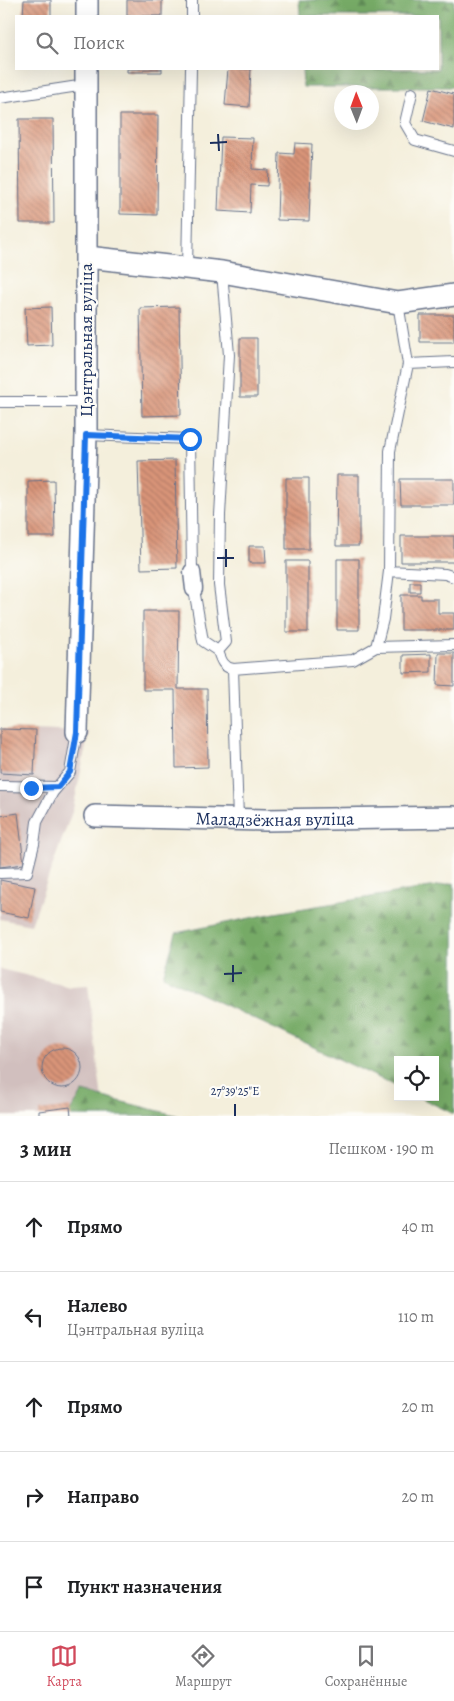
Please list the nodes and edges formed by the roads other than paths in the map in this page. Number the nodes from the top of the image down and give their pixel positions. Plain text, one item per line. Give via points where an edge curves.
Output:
1 (87, 0) edge
2 (192, 0) edge
3 (87, 15) edge
4 (192, 15) edge
5 (191, 70) edge
6 (85, 77) edge
7 (412, 93) dead end
8 (0, 98) edge
9 (454, 151) edge
10 (87, 257) junction
11 (187, 268) junction
12 (222, 272) junction
13 (454, 295) edge
14 (398, 303) junction
15 (454, 362) edge
16 (408, 364) junction
17 (0, 402) edge
18 (86, 402) junction
19 (86, 435) junction
20 (389, 571) junction
21 (192, 572) joint
22 (454, 578) edge
23 (194, 589) joint
24 (454, 646) edge
25 (376, 647) junction
26 (218, 651) junction
27 (233, 669) junction
28 (77, 732) joint
29 (0, 786) edge
30 (58, 787) junction
31 (95, 816) dead end
32 (454, 817) edge
33 (238, 819) junction
34 (0, 873) edge

1 - 3 street
2 - 4 lane
5 - 11 lane
6 - 8 lane
6 - 10 street, Цэнтральная вуліца
7 - 9 lane via 405,123 416,140
10 - 11 street
10 - 18 street, Цэнтральная вуліца
11 - 12 street
12 - 14 street
12 - 26 lane via 229,355 219,585 226,642
13 - 14 street
14 - 16 lane
15 - 16 lane
16 - 20 lane via 390,451
17 - 18 lane
18 - 19 street, Цэнтральная вуліца
19 - 21 lane via 190,439
19 - 28 street, Цэнтральная вуліца
20 - 22 lane via 445,574
20 - 25 lane
21 - 23 street
23 - 26 lane via 203,641
24 - 25 lane
25 - 27 lane via 353,660
26 - 27 lane via 222,663
27 - 33 lane
28 - 30 lane via 70,772
29 - 30 lane
30 - 34 lane via 37,822 27,872
31 - 33 street, Маладзёжная вуліца
32 - 33 street, Маладзёжная вуліца

